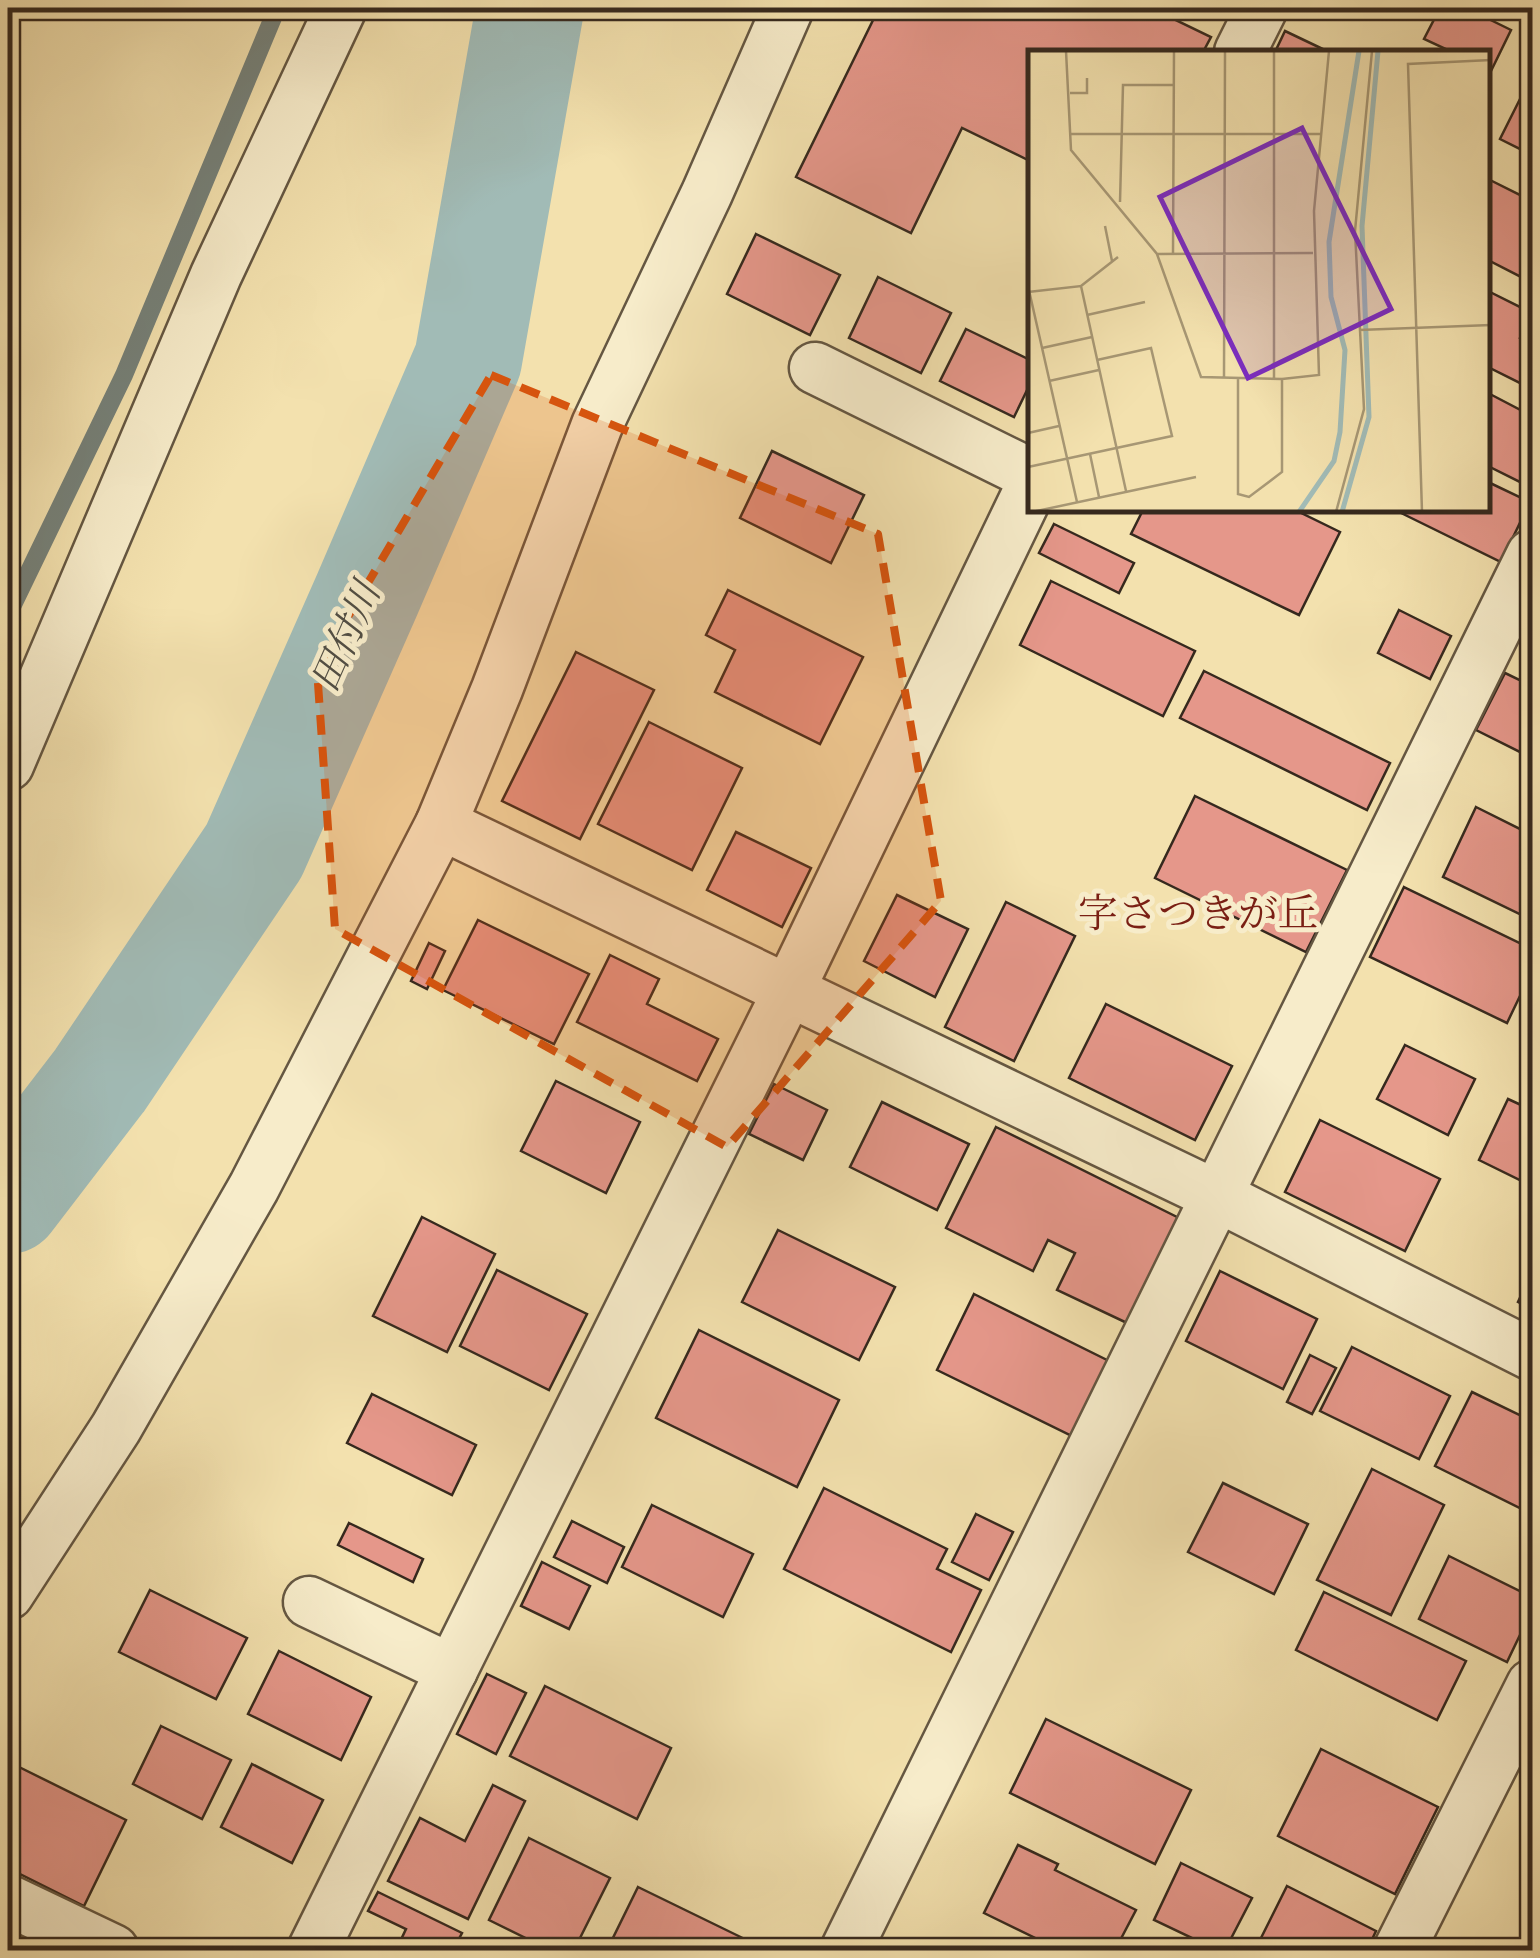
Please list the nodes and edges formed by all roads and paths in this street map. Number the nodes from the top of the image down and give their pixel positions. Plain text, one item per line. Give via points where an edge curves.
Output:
1 (340, 8) edge
2 (788, 8) edge
3 (1262, 8) edge
4 (1241, 50) edge
5 (815, 368) dead end
6 (1028, 473) edge
7 (1028, 494) edge
8 (1532, 554) edge
9 (8, 765) edge
10 (441, 824) junction
11 (789, 990) junction
12 (1217, 1196) junction
13 (1532, 1355) edge
14 (8, 1594) edge
15 (309, 1602) dead end
16 (452, 1670) junction
17 (1532, 1684) edge
18 (8, 1900) edge
19 (113, 1950) edge
20 (313, 1950) edge
21 (846, 1950) edge
22 (1399, 1950) edge

1 - 9 street via 216,275
2 - 10 street via 597,425
3 - 4 street
5 - 6 street
7 - 11 street
8 - 12 street
10 - 11 street
10 - 14 street via 254,1187 116,1428
11 - 12 street
11 - 16 street
12 - 13 street
12 - 21 street
15 - 16 street
16 - 20 street
17 - 22 street
18 - 19 street

